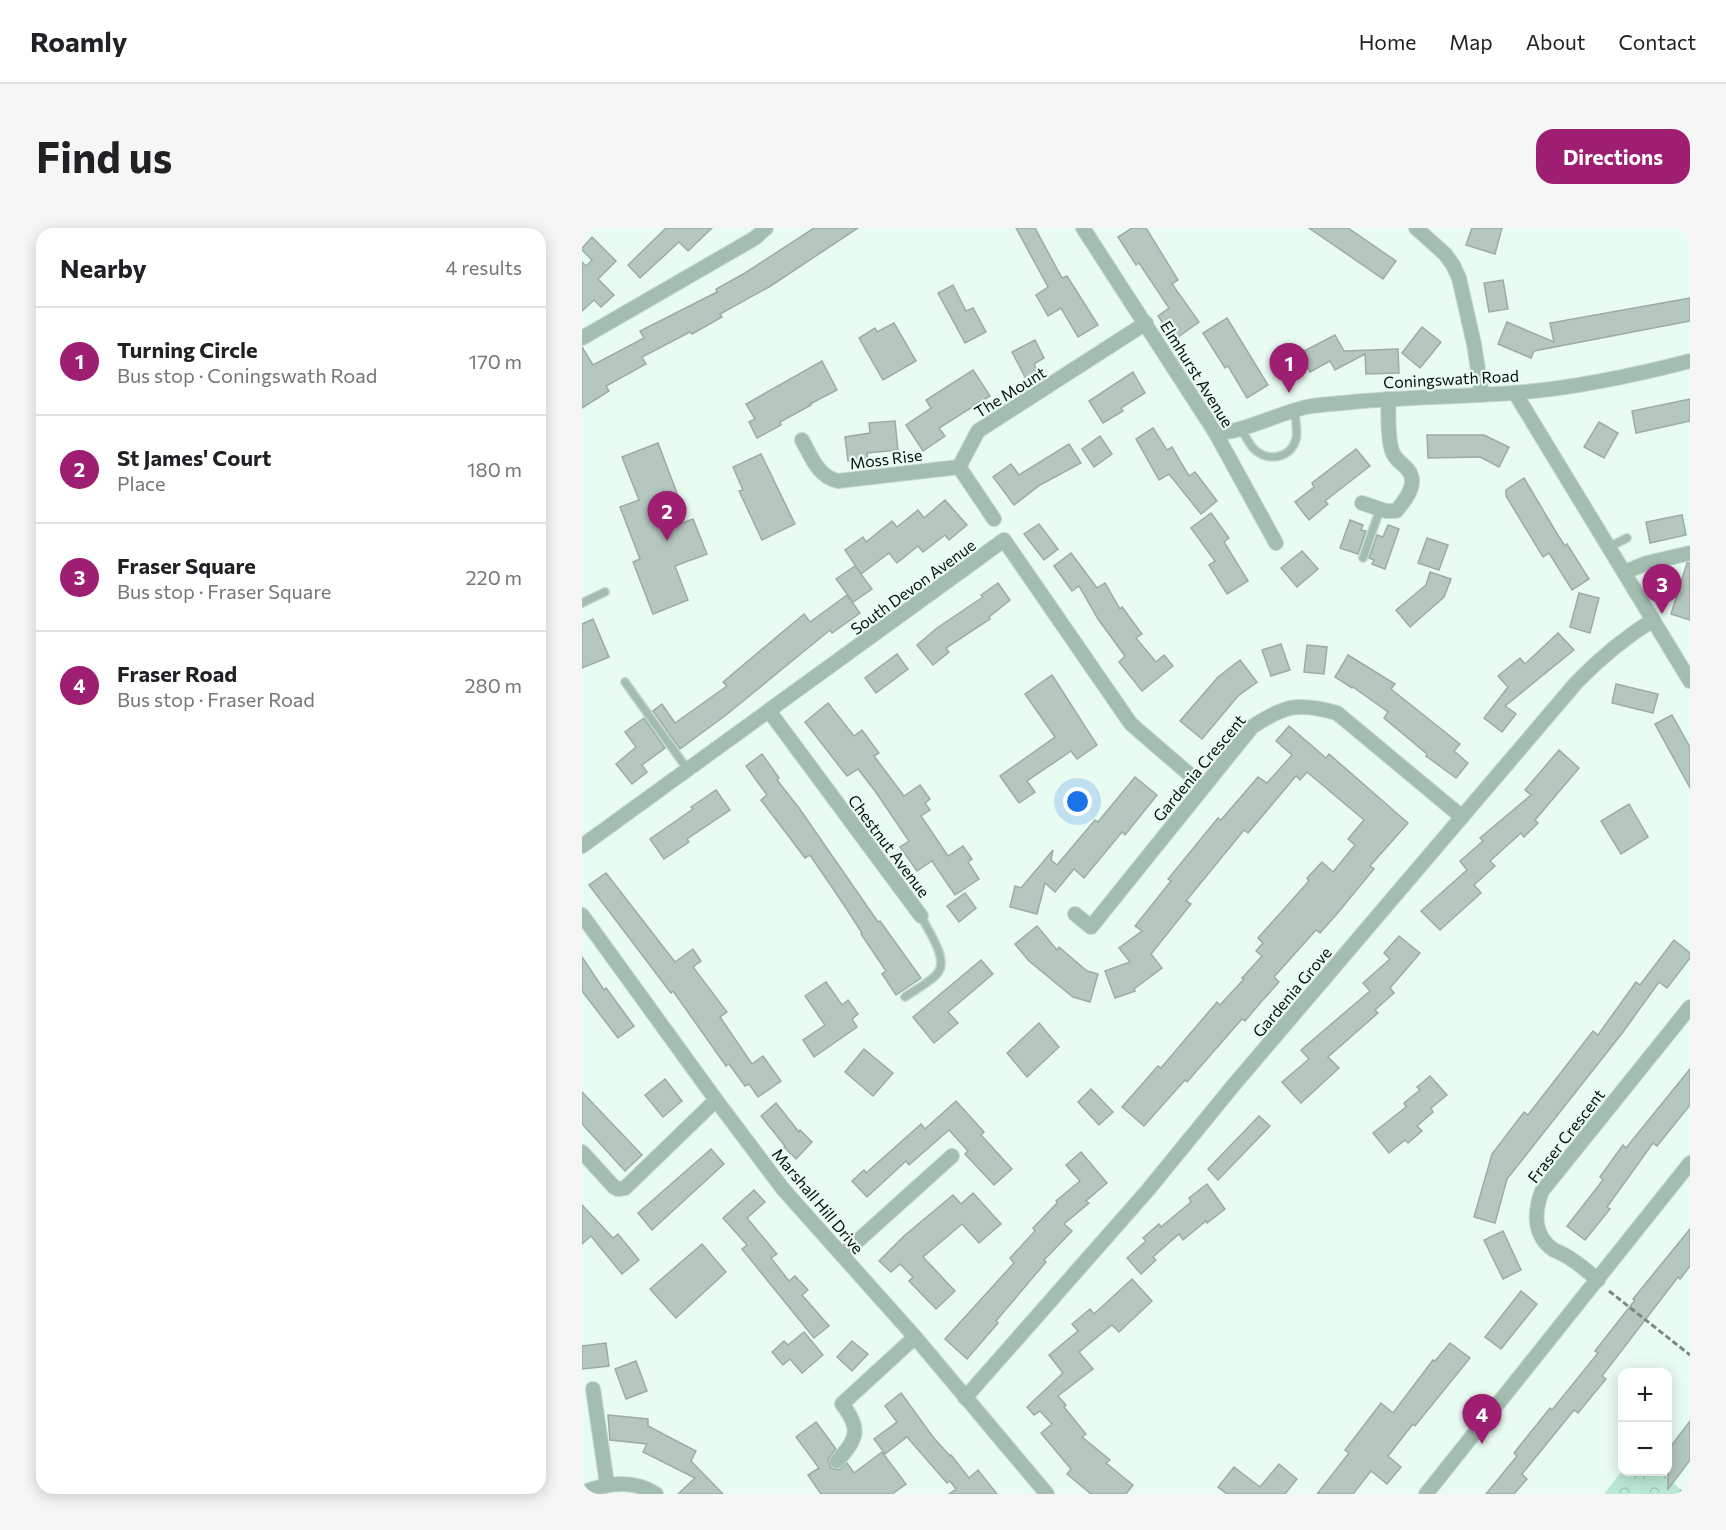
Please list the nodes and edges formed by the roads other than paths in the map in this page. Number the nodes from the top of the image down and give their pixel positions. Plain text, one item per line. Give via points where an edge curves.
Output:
1 (766, 228) edge
2 (1083, 228) edge
3 (1416, 228) edge
4 (750, 233) edge
5 (1146, 323) junction
6 (582, 338) edge
7 (1690, 361) edge
8 (1515, 393) junction
9 (1482, 395) junction
10 (1388, 399) junction
11 (1295, 411) junction
12 (1241, 429) junction
13 (1215, 432) junction
14 (801, 440) dead end
15 (959, 467) junction
16 (1362, 503) dead end
17 (1380, 509) junction
18 (994, 519) dead end
19 (1627, 538) dead end
20 (1276, 543) dead end
21 (1609, 547) junction
22 (1690, 553) edge
23 (1363, 558) dead end
24 (1625, 572) junction
25 (605, 592) dead end
26 (582, 603) edge
27 (1653, 620) junction
28 (1690, 681) edge
29 (626, 682) dead end
30 (769, 711) junction
31 (688, 770) junction
32 (1203, 786) junction
33 (1462, 818) junction
34 (582, 846) edge
35 (1075, 914) dead end
36 (582, 915) edge
37 (921, 916) joint
38 (905, 997) dead end
39 (1690, 1007) edge
40 (716, 1100) junction
41 (582, 1152) edge
42 (952, 1156) dead end
43 (1690, 1163) edge
44 (842, 1255) junction
45 (1597, 1280) junction
46 (915, 1337) junction
47 (593, 1389) dead end
48 (965, 1398) junction
49 (837, 1461) dead end
50 (607, 1484) junction
51 (582, 1493) edge
52 (656, 1494) edge
53 (1047, 1494) edge
54 (1426, 1494) edge

1 - 4 street
2 - 5 street, Elmhurst Avenue
3 - 9 street via 1445,254 1459,278
4 - 6 street
5 - 13 street, Elmhurst Avenue
5 - 15 street, The Mount via 978,431
7 - 8 street, Coningswath Road via 1612,379
8 - 9 street, Coningswath Road
8 - 21 street
9 - 10 street, Coningswath Road
10 - 11 street, Coningswath Road
10 - 17 street via 1392,451 1412,480 1396,511
11 - 12 street, Coningswath Road
11 - 12 lane via 1296,439 1289,452 1276,458 1254,449
12 - 13 street, Coningswath Road
13 - 20 street, Elmhurst Avenue
14 - 15 street, Moss Rise via 821,473 838,481
15 - 18 street
16 - 17 street
17 - 23 lane
19 - 21 lane
21 - 24 street
22 - 24 street
24 - 27 street
25 - 26 lane
27 - 28 street
27 - 33 street, Gardenia Grove via 1601,657
29 - 31 lane
30 - 31 street, South Devon Avenue
30 - 32 street, South Devon Avenue via 1004,540 1131,724
30 - 37 street, Chestnut Avenue
31 - 34 street, South Devon Avenue
32 - 33 street, Gardenia Crescent via 1252,727 1275,712 1315,706 1337,712
32 - 35 street, Gardenia Crescent via 1091,927
33 - 48 street, Gardenia Grove via 1148,1190
36 - 40 street, Marshall Hill Drive
37 - 38 lane, Chestnut Avenue via 942,964 938,974
39 - 45 street, Fraser Crescent via 1542,1191 1536,1206 1540,1235 1552,1249 1572,1259
40 - 41 street via 625,1188 614,1187
40 - 44 street, Marshall Hill Drive via 783,1189
42 - 44 street
43 - 45 street
44 - 46 street, Marshall Hill Drive
45 - 54 street
46 - 48 street, Marshall Hill Drive
46 - 49 street via 842,1404 854,1419 856,1429 850,1448
47 - 50 street
48 - 53 street, Marshall Hill Drive
50 - 51 street
50 - 52 street via 639,1486

